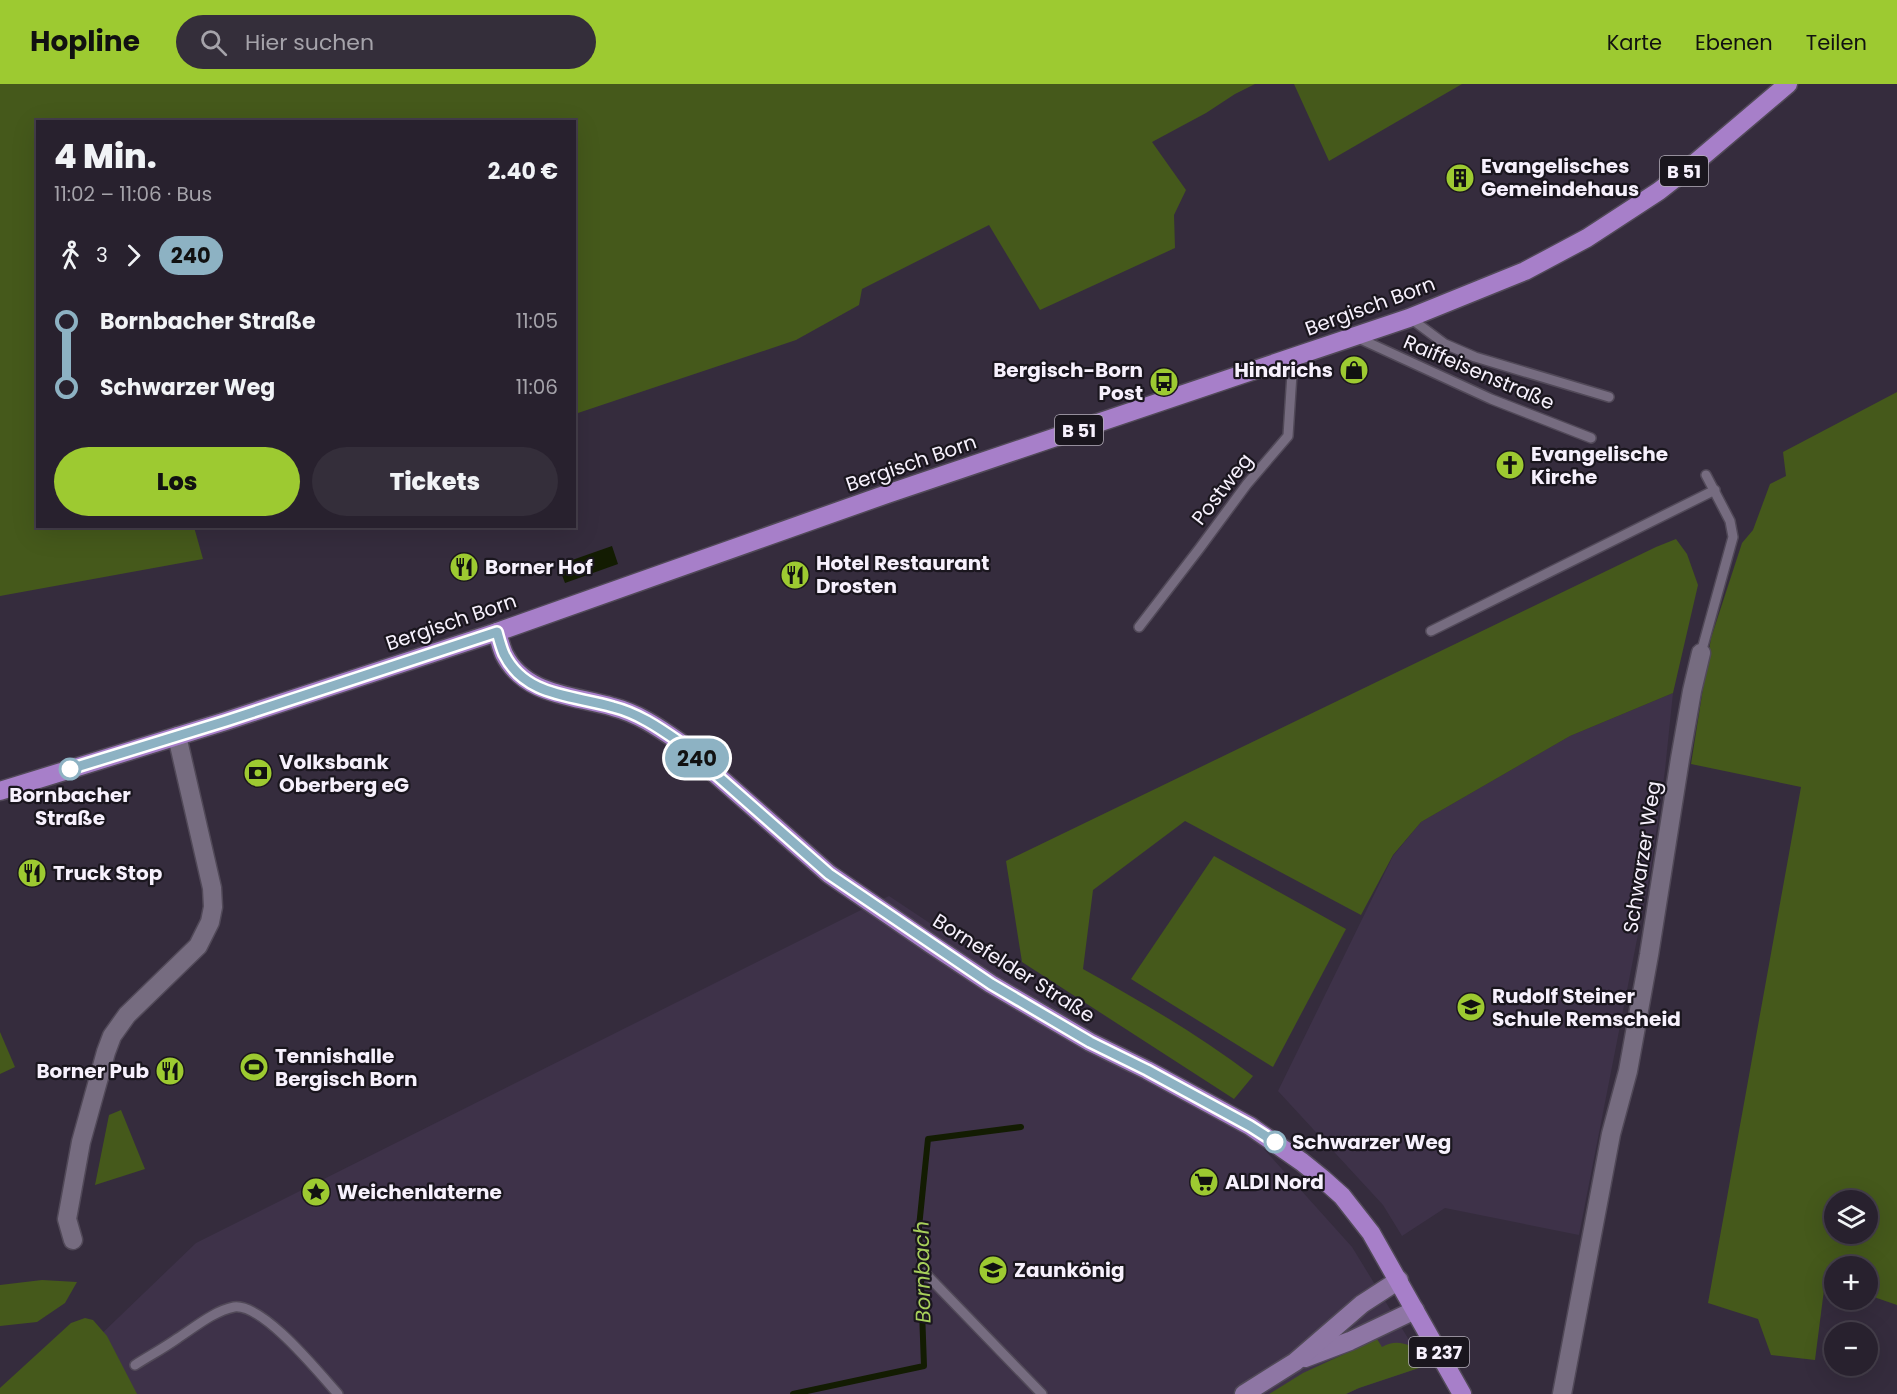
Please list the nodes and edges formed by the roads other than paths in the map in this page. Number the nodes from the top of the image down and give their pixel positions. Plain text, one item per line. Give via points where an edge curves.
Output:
1 (1788, 84) edge
2 (1409, 318) junction
3 (1355, 336) junction
4 (1293, 358) junction
5 (1609, 397) dead end
6 (1591, 438) dead end
7 (1706, 475) dead end
8 (1715, 490) junction
9 (1139, 627) dead end
10 (1431, 631) dead end
11 (497, 632) junction
12 (1701, 653) joint
13 (177, 736) junction
14 (0, 791) edge
15 (73, 1240) dead end
16 (925, 1273) dead end
17 (1399, 1280) junction
18 (1415, 1310) junction
19 (1295, 1362) junction
20 (135, 1365) dead end
21 (338, 1394) edge
22 (1042, 1394) edge
23 (1244, 1394) edge
24 (1462, 1394) edge
25 (1562, 1394) edge

1 - 2 main road, Bergisch Born / B 51 via 1659,191 1587,238 1525,271
2 - 3 main road, Bergisch Born / B 51
2 - 5 lane, Raiffeisenstraße via 1444,344 1475,357
3 - 4 main road, Bergisch Born / B 51
3 - 6 lane, Raiffeisenstraße via 1491,399
4 - 9 lane, Postweg via 1288,436 1247,483
4 - 11 main road, Bergisch Born / B 51 via 887,494
7 - 8 lane, Schwarzer Weg
8 - 10 lane
8 - 12 lane, Schwarzer Weg via 1733,537
11 - 13 main road, Bergisch Born / B 51
11 - 17 main road, Bornefelder Straße / B 237 via 514,669 536,687 615,707 662,729 829,874 991,984 1275,1142 1342,1196 1371,1233
12 - 25 street, Schwarzer Weg via 1628,1071 1611,1134
13 - 14 main road, Bergisch Born / B 51
13 - 15 street via 212,888 210,922 198,946 119,1025 106,1052 81,1142 67,1219
16 - 22 lane
17 - 18 main road, Bornefelder Straße / B 237
17 - 19 main road via 1362,1304
18 - 19 main road
18 - 24 main road, Bornefelder Straße / B 237
19 - 23 main road
20 - 21 lane via 202,1322 237,1307 254,1311 273,1325

